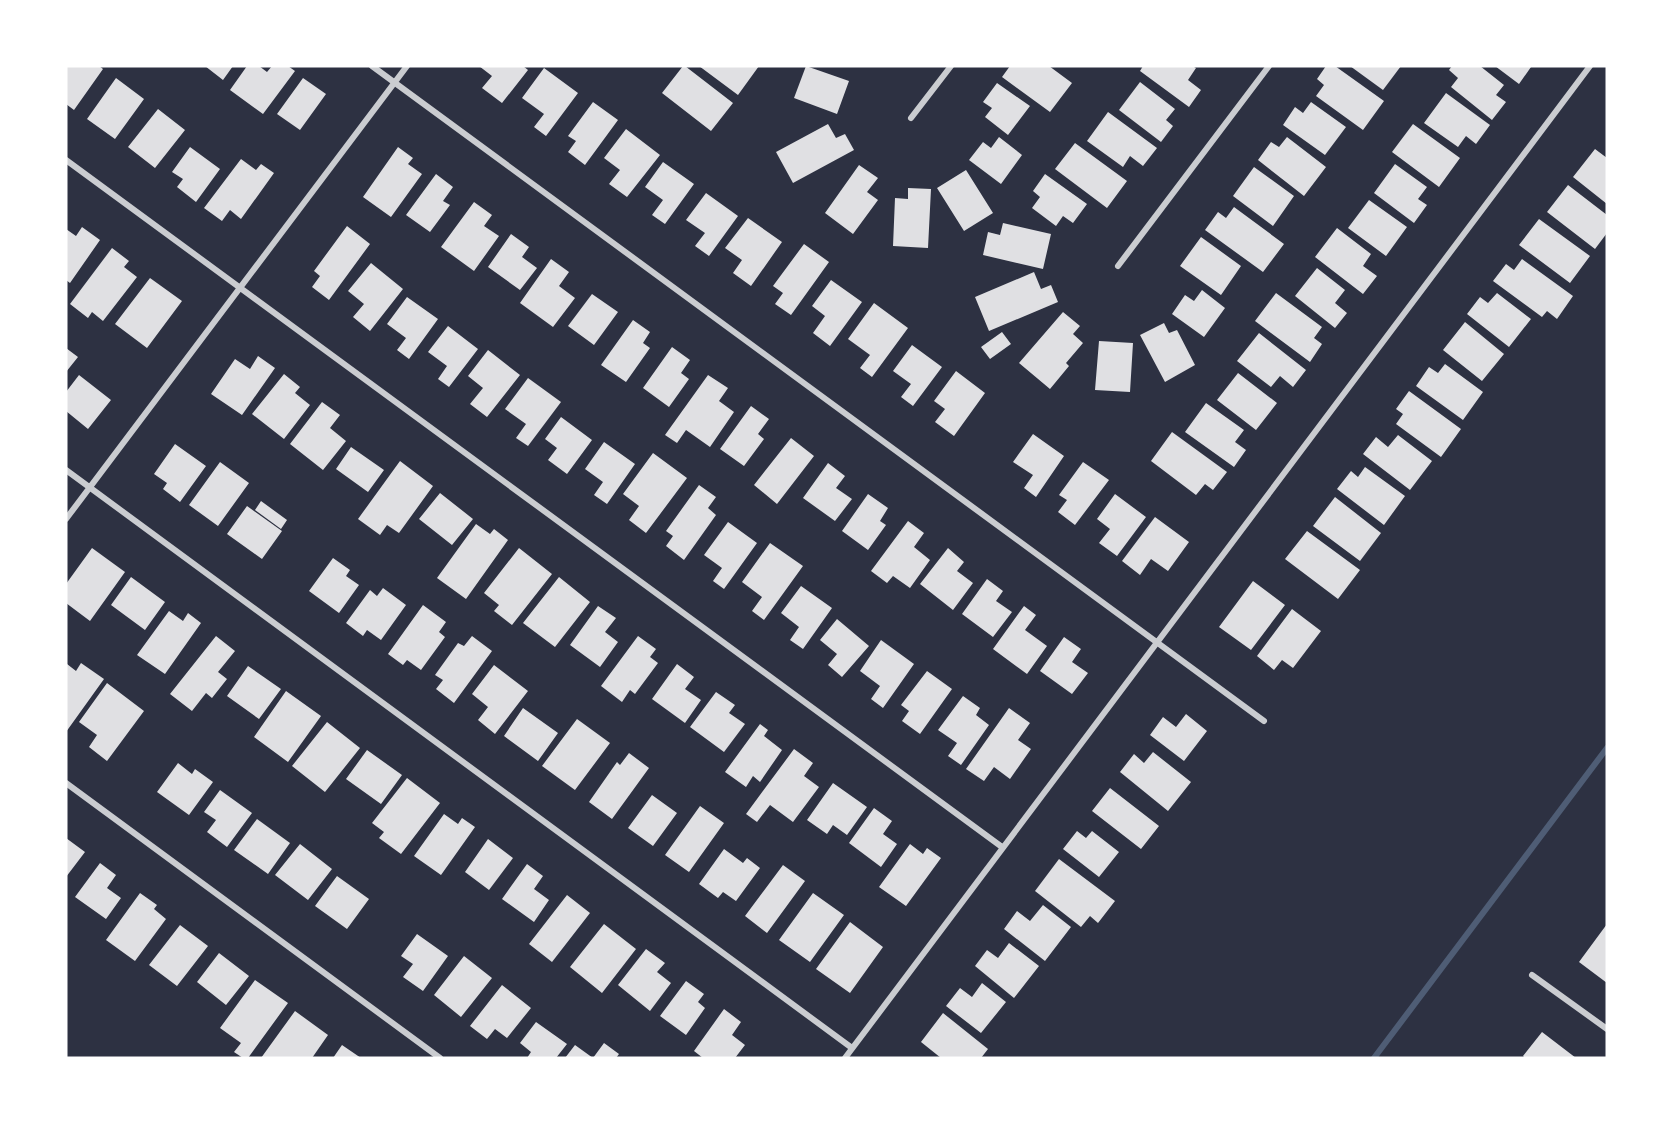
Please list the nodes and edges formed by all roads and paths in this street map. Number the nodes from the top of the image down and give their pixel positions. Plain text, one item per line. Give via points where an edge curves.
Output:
1 (372, 66) edge
2 (407, 66) edge
3 (951, 66) edge
4 (1269, 66) edge
5 (1590, 66) edge
6 (395, 83) junction
7 (911, 118) dead end
8 (66, 160) edge
9 (1118, 266) dead end
10 (240, 288) junction
11 (66, 470) edge
12 (90, 487) junction
13 (66, 519) edge
14 (1157, 642) junction
15 (1264, 721) dead end
16 (66, 783) edge
17 (1002, 847) junction
18 (1532, 975) dead end
19 (1607, 1029) edge
20 (852, 1048) junction
21 (440, 1058) edge
22 (845, 1058) edge

1 - 6 street
2 - 6 street
3 - 7 street
4 - 9 street
5 - 14 street
6 - 10 street
6 - 14 street
8 - 10 street
10 - 12 street
10 - 17 street
11 - 12 street
12 - 13 street
12 - 20 street
14 - 15 street
14 - 17 street
16 - 21 street
17 - 20 street
18 - 19 street
20 - 22 street

